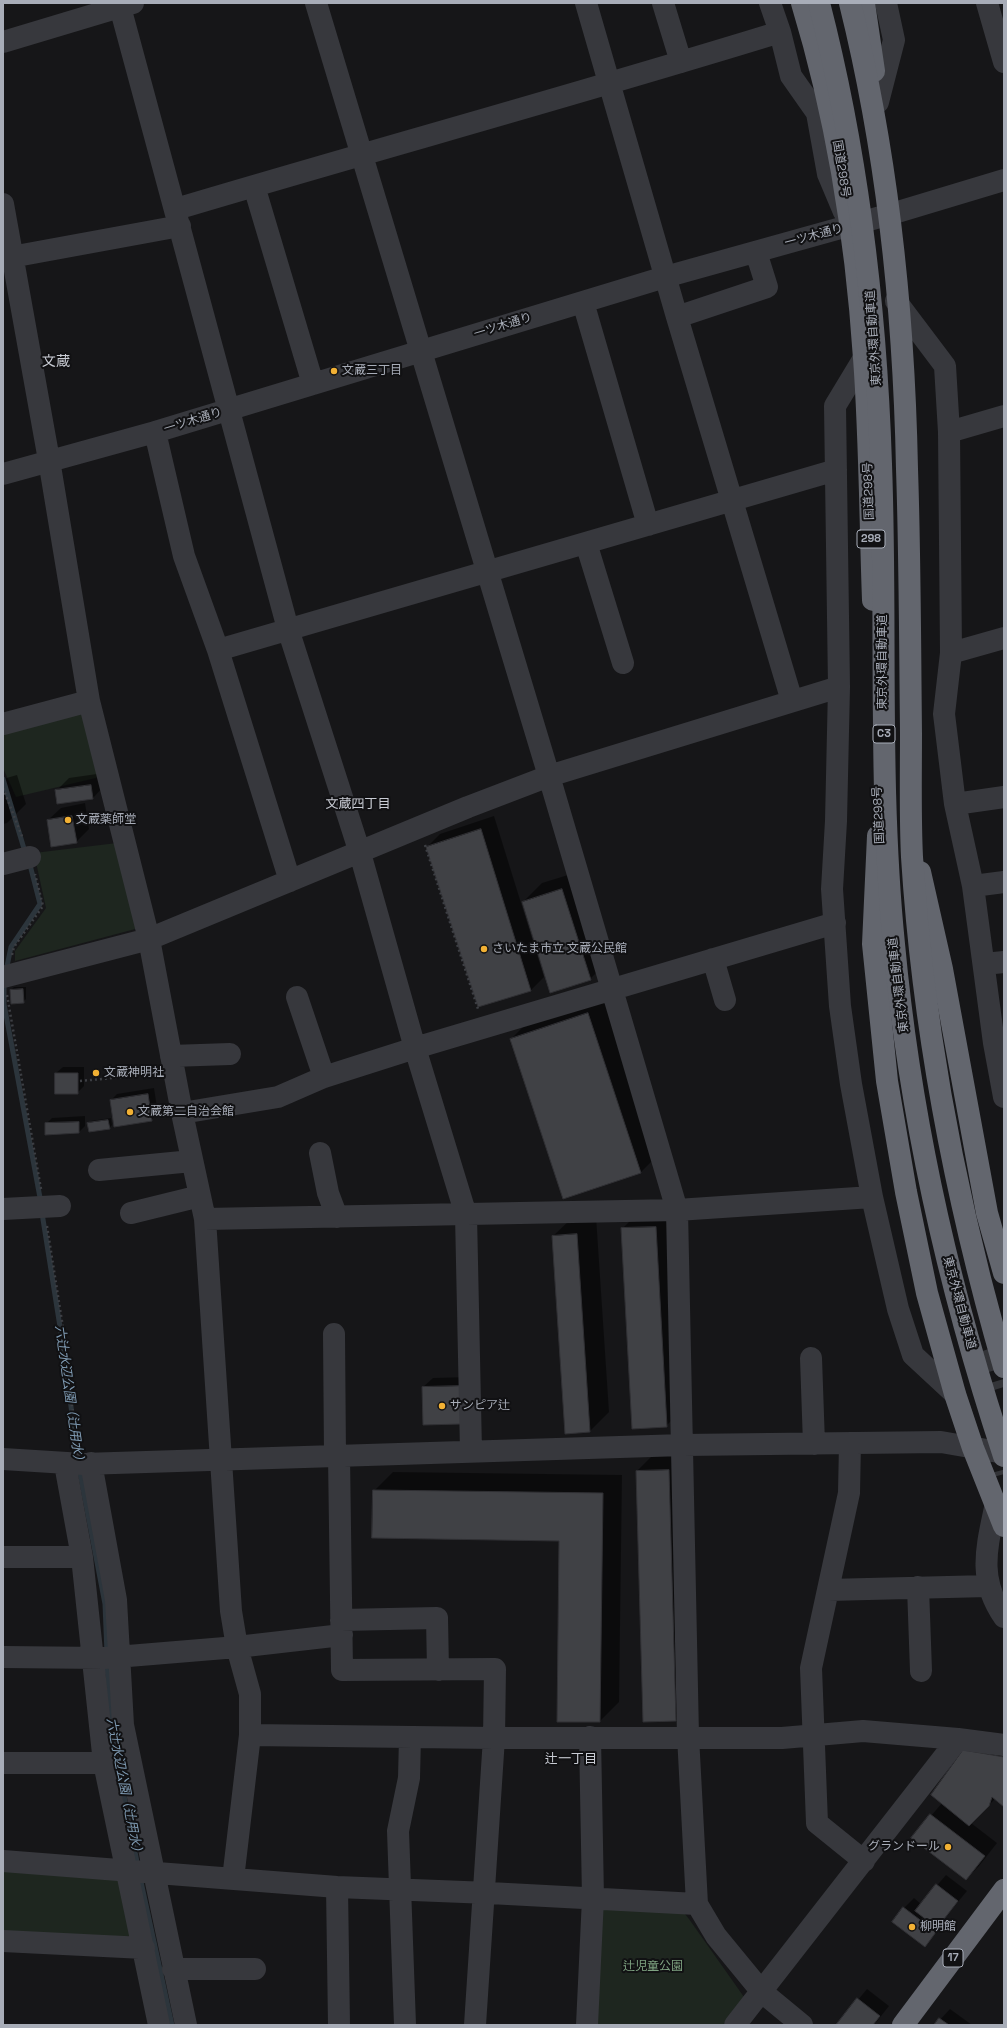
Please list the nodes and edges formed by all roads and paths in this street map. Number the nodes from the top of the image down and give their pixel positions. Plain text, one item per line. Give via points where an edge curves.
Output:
1 (316, 3) edge
2 (586, 3) edge
3 (663, 3) edge
4 (770, 3) edge
5 (802, 3) edge
6 (819, 3) edge
7 (850, 3) edge
8 (864, 3) edge
9 (886, 3) edge
10 (987, 3) edge
11 (124, 4) edge
12 (780, 32) junction
13 (3, 42) edge
14 (681, 62) junction
15 (1004, 62) edge
16 (610, 84) junction
17 (878, 102) junction
18 (361, 154) junction
19 (1004, 180) edge
20 (254, 186) junction
21 (3, 204) edge
22 (891, 214) junction
23 (178, 218) junction
24 (850, 226) junction
25 (756, 252) junction
26 (11, 257) junction
27 (665, 277) junction
28 (896, 301) junction
29 (584, 302) junction
30 (677, 317) junction
31 (421, 351) junction
32 (864, 358) junction
33 (313, 384) junction
34 (230, 410) junction
35 (1004, 416) edge
36 (155, 432) junction
37 (949, 432) junction
38 (49, 460) junction
39 (836, 470) junction
40 (3, 474) edge
41 (732, 501) junction
42 (648, 525) junction
43 (586, 543) junction
44 (486, 572) junction
45 (288, 629) junction
46 (1004, 638) edge
47 (218, 650) junction
48 (951, 653) junction
49 (623, 663) dead end
50 (839, 687) junction
51 (89, 701) junction
52 (792, 701) junction
53 (3, 724) edge
54 (549, 776) junction
55 (3, 788) edge
56 (1004, 796) edge
57 (955, 804) junction
58 (906, 816) junction
59 (879, 823) junction
60 (420, 828) junction
61 (360, 853) junction
62 (30, 856) joint
63 (3, 864) edge
64 (290, 881) junction
65 (1004, 882) edge
66 (973, 886) junction
67 (41, 896) dead end
68 (834, 923) junction
69 (149, 939) junction
70 (14, 947) dead end
71 (713, 959) junction
72 (994, 963) edge
73 (3, 977) edge
74 (612, 989) junction
75 (297, 997) dead end
76 (725, 1000) dead end
77 (484, 1027) junction
78 (999, 1042) edge
79 (415, 1048) junction
80 (230, 1054) dead end
81 (172, 1064) junction
82 (324, 1077) junction
83 (907, 1080) dead end
84 (932, 1080) dead end
85 (80, 1081) dead end
86 (1004, 1097) edge
87 (182, 1114) junction
88 (320, 1153) dead end
89 (192, 1161) junction
90 (99, 1170) dead end
91 (200, 1196) junction
92 (872, 1197) junction
93 (60, 1206) dead end
94 (3, 1209) edge
95 (677, 1210) junction
96 (131, 1213) dead end
97 (466, 1215) junction
98 (337, 1217) junction
99 (205, 1219) junction
100 (1004, 1273) edge
101 (334, 1334) dead end
102 (811, 1358) dead end
103 (1004, 1367) tunnel mouth
104 (955, 1394) junction
105 (850, 1443) junction
106 (814, 1444) junction
107 (683, 1445) junction
108 (973, 1448) junction
109 (471, 1452) junction
110 (1004, 1453) edge
111 (337, 1456) junction
112 (1004, 1456) tunnel mouth
113 (3, 1459) edge
114 (220, 1459) junction
115 (78, 1464) junction
116 (996, 1503) junction
117 (1004, 1526) edge
118 (3, 1556) edge
119 (82, 1557) junction
120 (988, 1586) junction
121 (918, 1587) junction
122 (828, 1590) junction
123 (1004, 1618) edge
124 (342, 1628) junction
125 (237, 1647) junction
126 (3, 1657) edge
127 (107, 1657) junction
128 (438, 1670) junction
129 (921, 1671) dead end
130 (250, 1735) junction
131 (814, 1735) junction
132 (688, 1736) junction
133 (410, 1737) junction
134 (590, 1737) junction
135 (494, 1738) junction
136 (958, 1739) junction
137 (1004, 1745) edge
138 (3, 1763) edge
139 (104, 1763) junction
140 (3, 1861) edge
141 (864, 1861) junction
142 (141, 1871) junction
143 (234, 1879) junction
144 (337, 1888) junction
145 (401, 1890) junction
146 (1004, 1890) edge
147 (484, 1892) junction
148 (593, 1898) junction
149 (697, 1904) junction
150 (3, 1941) edge
151 (144, 1948) junction
152 (173, 1969) junction
153 (255, 1969) dead end
154 (762, 1992) junction
155 (159, 2025) edge
156 (186, 2025) edge
157 (339, 2025) edge
158 (405, 2025) edge
159 (475, 2025) edge
160 (587, 2025) edge
161 (735, 2025) edge
162 (802, 2025) edge
163 (903, 2025) edge

1 - 18 street
2 - 16 street
3 - 14 street
4 - 12 street
5 - 24 highway, 国道298号 / 298 via 833,123
6 - 112 highway, 東京外環自動車道 / C3, bridge via 853,159 870,279 882,467 884,732 888,856 893,942 903,1028 926,1164 946,1257
7 - 103 highway, 東京外環自動車道 / C3, bridge via 880,155 904,371 912,854 928,1023 972,1250
8 - 17 highway, 298
9 - 17 street via 894,40
10 - 15 street
11 - 13 street
11 - 23 street
12 - 14 street
12 - 24 street via 791,76 817,113 828,174
14 - 16 street
16 - 18 street
16 - 27 street
17 - 22 highway, 298
18 - 20 street
18 - 31 street
19 - 22 street, 一ツ木通り
20 - 23 street
20 - 33 street
21 - 26 street
22 - 24 street, 一ツ木通り
22 - 28 highway, 298
23 - 26 street
23 - 34 street
24 - 25 street, 一ツ木通り
24 - 32 highway, 国道298号 / 298
25 - 27 street, 一ツ木通り
25 - 30 street via 767,288
26 - 38 street
27 - 29 street, 一ツ木通り
27 - 30 street
28 - 37 street via 945,366
28 - 58 highway, 298
29 - 31 street, 一ツ木通り
29 - 42 street
30 - 41 street
31 - 33 street, 一ツ木通り
31 - 44 street
32 - 39 street via 835,406
32 - 59 highway, 国道298号 / 298
33 - 34 street, 一ツ木通り
34 - 36 street, 一ツ木通り
34 - 45 street
35 - 37 street
36 - 38 street, 一ツ木通り
36 - 47 street via 184,556
37 - 48 street
38 - 40 street, 一ツ木通り
38 - 51 street
39 - 41 street
39 - 50 street
41 - 42 street
41 - 52 street
42 - 43 street
43 - 44 street
43 - 49 street
44 - 45 street
44 - 54 street
45 - 47 street
45 - 61 street
46 - 48 street
47 - 64 street
48 - 57 street via 944,714
50 - 52 street
50 - 68 street via 832,889
51 - 53 street
51 - 69 street
52 - 54 street
54 - 60 street
54 - 74 street
55 - 62 path
56 - 57 street
57 - 66 street
58 - 84 highway, 298 via 909,890
58 - 100 highway via 942,969 987,1213
59 - 83 highway, 国道298号 / 298 via 885,910
59 - 104 highway via 874,944 887,1081 927,1293
60 - 61 street
60 - 77 path
61 - 64 street
61 - 79 street
62 - 63 street
64 - 69 street
65 - 66 street
66 - 72 street
67 - 70 path via 43,906
68 - 71 street
68 - 92 street via 840,1006 851,1084
69 - 73 street
69 - 81 street
71 - 74 street
71 - 76 street
72 - 78 street
74 - 77 street
74 - 95 street
75 - 82 street
77 - 79 street
78 - 86 street
79 - 82 street
79 - 97 street
80 - 81 street
81 - 85 path
81 - 87 street
82 - 87 street via 278,1096
87 - 89 street
88 - 98 street via 328,1192
89 - 90 street
89 - 91 street
91 - 96 street
91 - 99 street
92 - 95 street
92 - 104 street via 898,1309 913,1355
93 - 94 street
95 - 97 street
95 - 107 street
97 - 98 street
97 - 109 street
98 - 99 street
99 - 114 street
101 - 111 street
102 - 106 street
104 - 108 highway
105 - 106 street
105 - 108 street via 941,1442
105 - 122 street via 849,1493
106 - 107 street
107 - 109 street
107 - 132 street
108 - 110 street
108 - 116 highway
109 - 111 street
111 - 114 street
111 - 124 street
113 - 115 street
114 - 115 street
114 - 125 street via 226,1558
115 - 119 street
115 - 127 street via 116,1600
116 - 117 highway
116 - 120 street via 985,1559
118 - 119 street
119 - 127 street
120 - 121 street
120 - 123 street
121 - 122 street
121 - 129 street
122 - 131 street via 811,1668
124 - 125 street
124 - 128 street via 342,1670
124 - 128 street via 437,1618
125 - 127 street
125 - 130 street via 250,1694
126 - 127 street
127 - 139 street
127 - 142 street via 123,1725
128 - 135 street via 495,1669
130 - 133 street
130 - 143 street
131 - 132 street via 782,1738
131 - 136 street via 863,1730
131 - 141 street via 817,1823
132 - 134 street
132 - 149 street
133 - 135 street
133 - 145 street via 409,1778 398,1831
134 - 135 street
134 - 148 street
135 - 147 street
136 - 137 street
136 - 141 street
138 - 139 street
139 - 142 street
140 - 142 street
141 - 154 street
142 - 143 street
142 - 151 street
142 - 152 street
143 - 144 street
144 - 145 street
144 - 157 street
145 - 147 street
145 - 158 street
146 - 163 highway, 17
147 - 148 street
147 - 159 street
148 - 149 street
148 - 160 street
149 - 154 street via 716,1936
150 - 151 street
151 - 155 street
152 - 153 street
152 - 156 street
154 - 161 street
154 - 162 street

